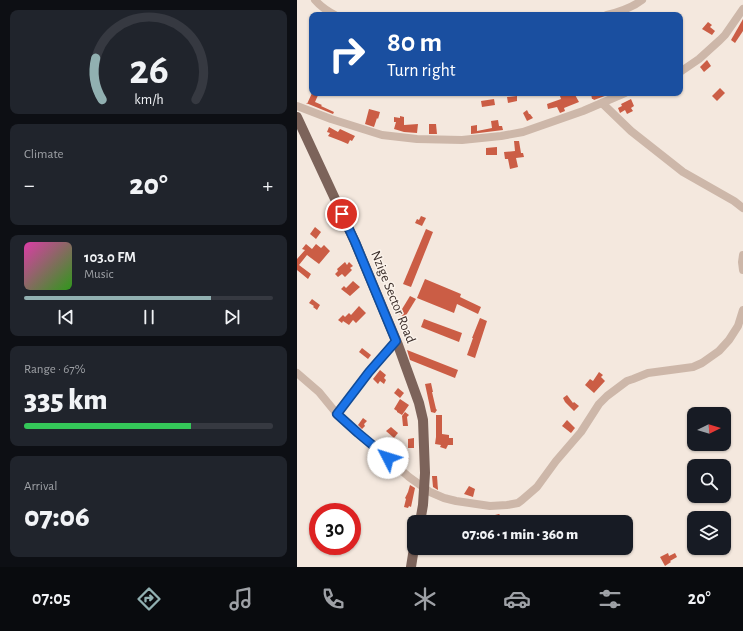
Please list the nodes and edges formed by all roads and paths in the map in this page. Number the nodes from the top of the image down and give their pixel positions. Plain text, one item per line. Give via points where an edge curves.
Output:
1 (315, 0) edge
2 (642, 0) edge
3 (743, 9) edge
4 (329, 12) edge
5 (616, 12) edge
6 (683, 70) edge
7 (618, 96) edge
8 (602, 103) junction
9 (297, 106) edge
10 (297, 116) edge
11 (743, 208) edge
12 (743, 255) edge
13 (743, 270) edge
14 (743, 310) edge
15 (396, 341) junction
16 (297, 373) edge
17 (337, 414) junction
18 (424, 488) junction
19 (421, 515) edge
20 (414, 555) edge
21 (411, 567) edge

1 - 4 street
2 - 5 street
3 - 6 street via 725,35 699,60
7 - 8 street
8 - 9 street via 523,132 456,140 382,135
8 - 11 street via 631,131 683,172
10 - 15 main road, Nzige Sector Road via 355,242
12 - 13 street
14 - 18 street via 738,326 729,340 702,363 633,378 607,396 537,487 518,503 490,506 456,502 435,495
15 - 17 street
15 - 18 main road, Nzige Sector Road via 423,420
16 - 17 street via 319,392
17 - 18 street
18 - 19 main road, Nzige Sector Road
20 - 21 main road

